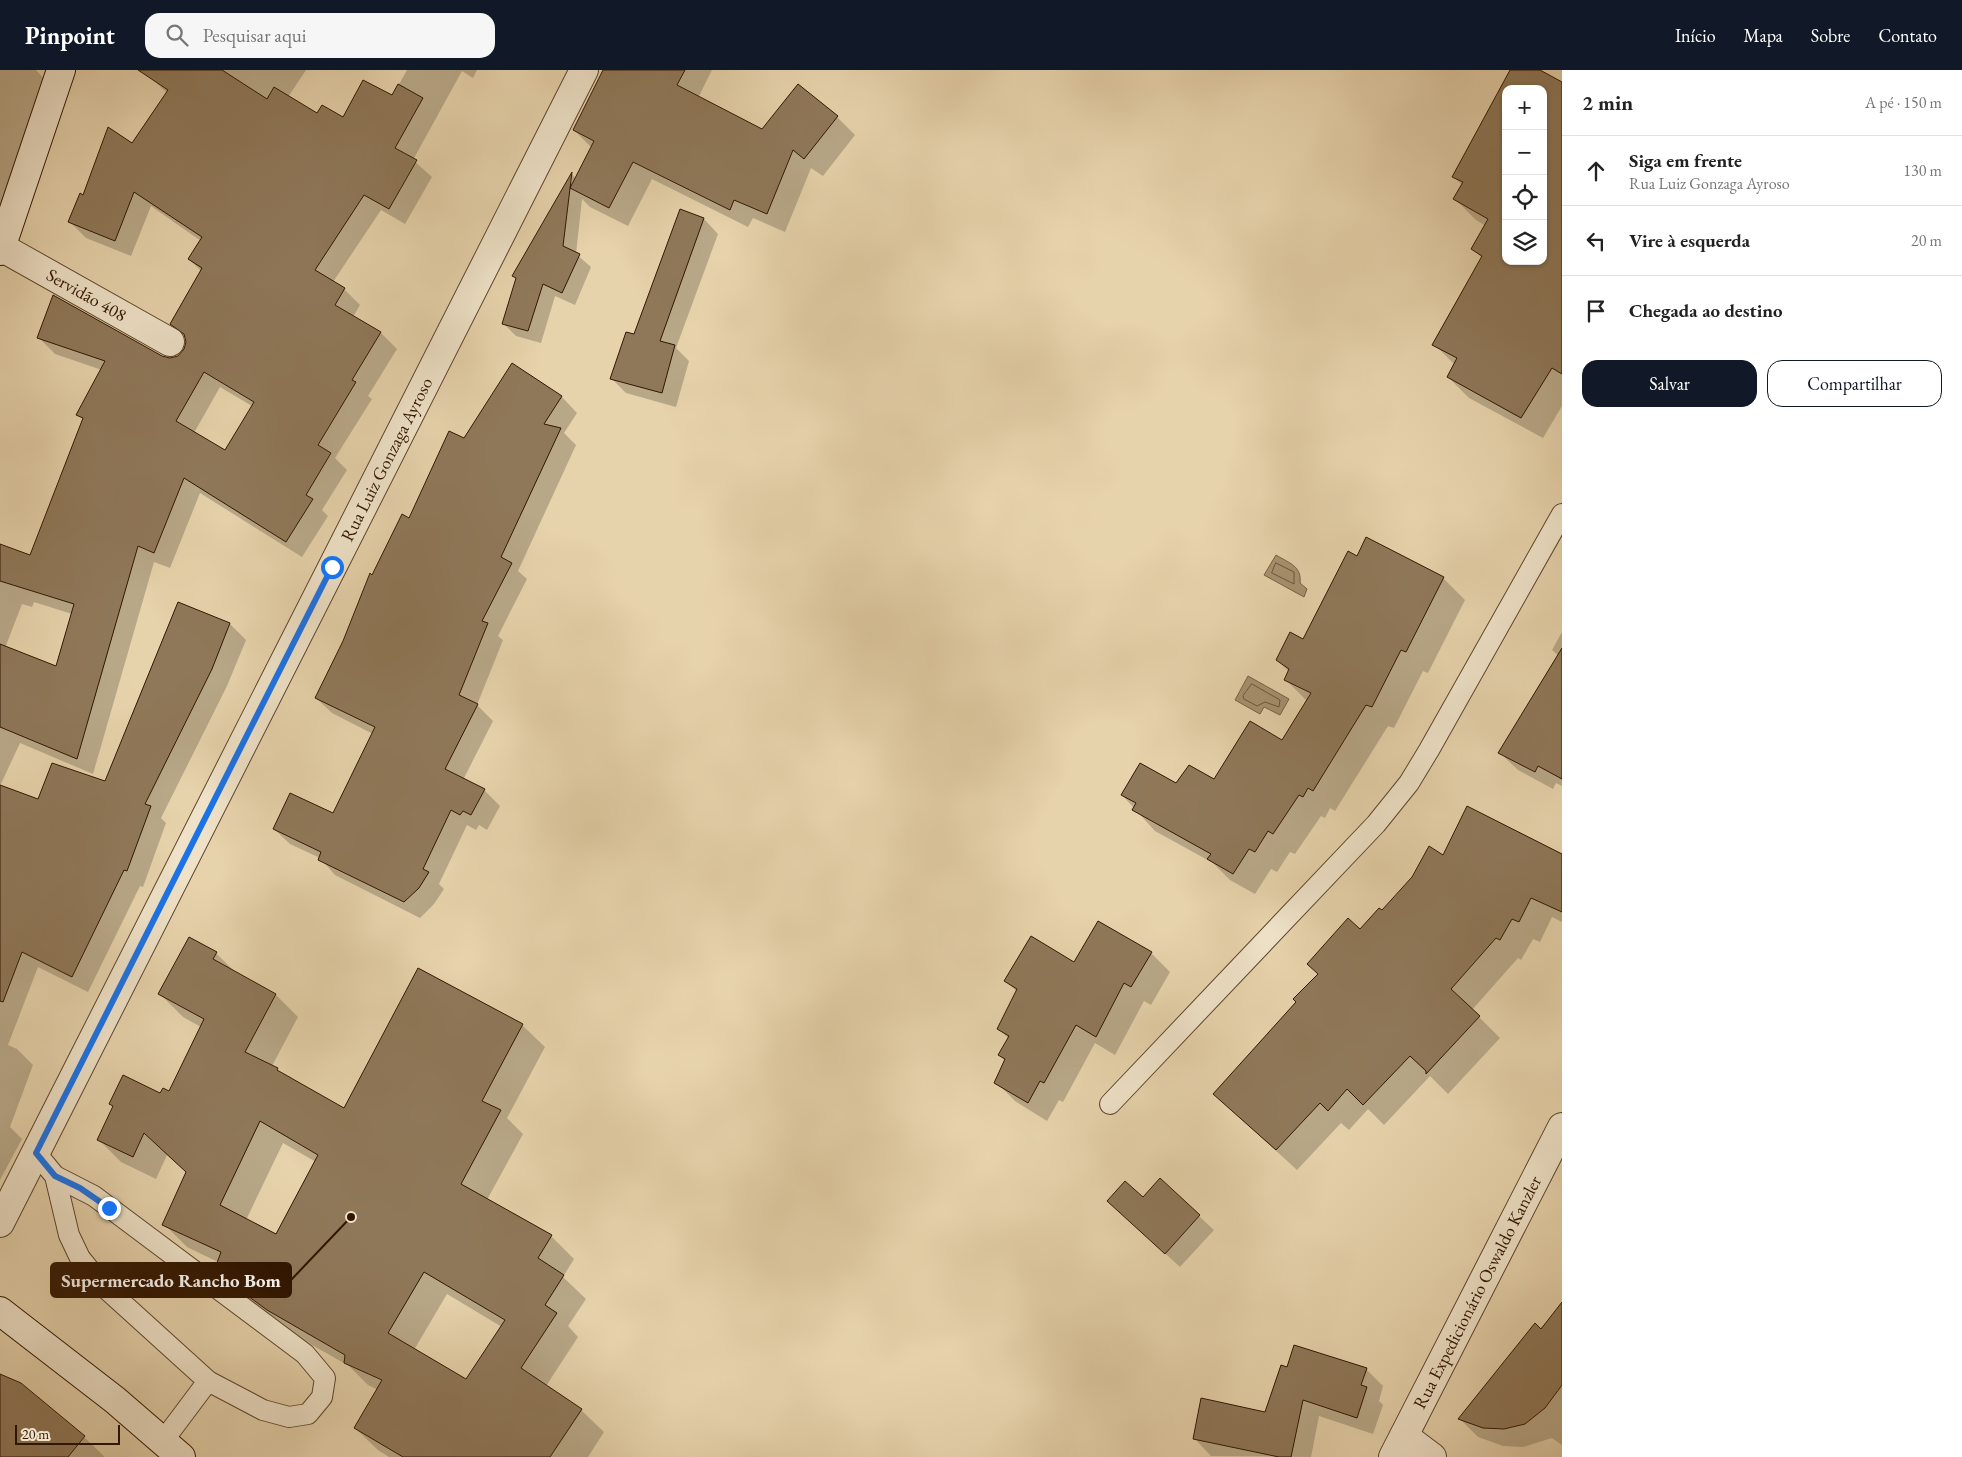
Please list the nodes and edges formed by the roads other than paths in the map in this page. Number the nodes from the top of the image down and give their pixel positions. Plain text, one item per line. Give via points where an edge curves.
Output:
1 (62, 70) edge
2 (584, 70) edge
3 (1, 249) edge
4 (170, 342) dead end
5 (1562, 514) edge
6 (1110, 1104) dead end
7 (1562, 1127) edge
8 (36, 1153) junction
9 (55, 1176) junction
10 (0, 1223) edge
11 (0, 1311) edge
12 (208, 1381) junction
13 (1398, 1446) edge
14 (172, 1449) edge
15 (1432, 1457) edge

1 - 3 street
2 - 8 street, Rua Luiz Gonzaga Ayroso
3 - 4 street, Servidão 408
5 - 6 lane via 1409,783 1376,824
7 - 13 street, Rua Expedicionário Oswaldo Kanzler
8 - 9 lane
8 - 10 street, Rua Luiz Gonzaga Ayroso
9 - 12 lane via 69,1234 80,1258 101,1284
9 - 12 lane via 109,1208 305,1354 325,1378 322,1397 308,1414 289,1417 263,1410
11 - 14 street
12 - 14 lane
13 - 15 street

